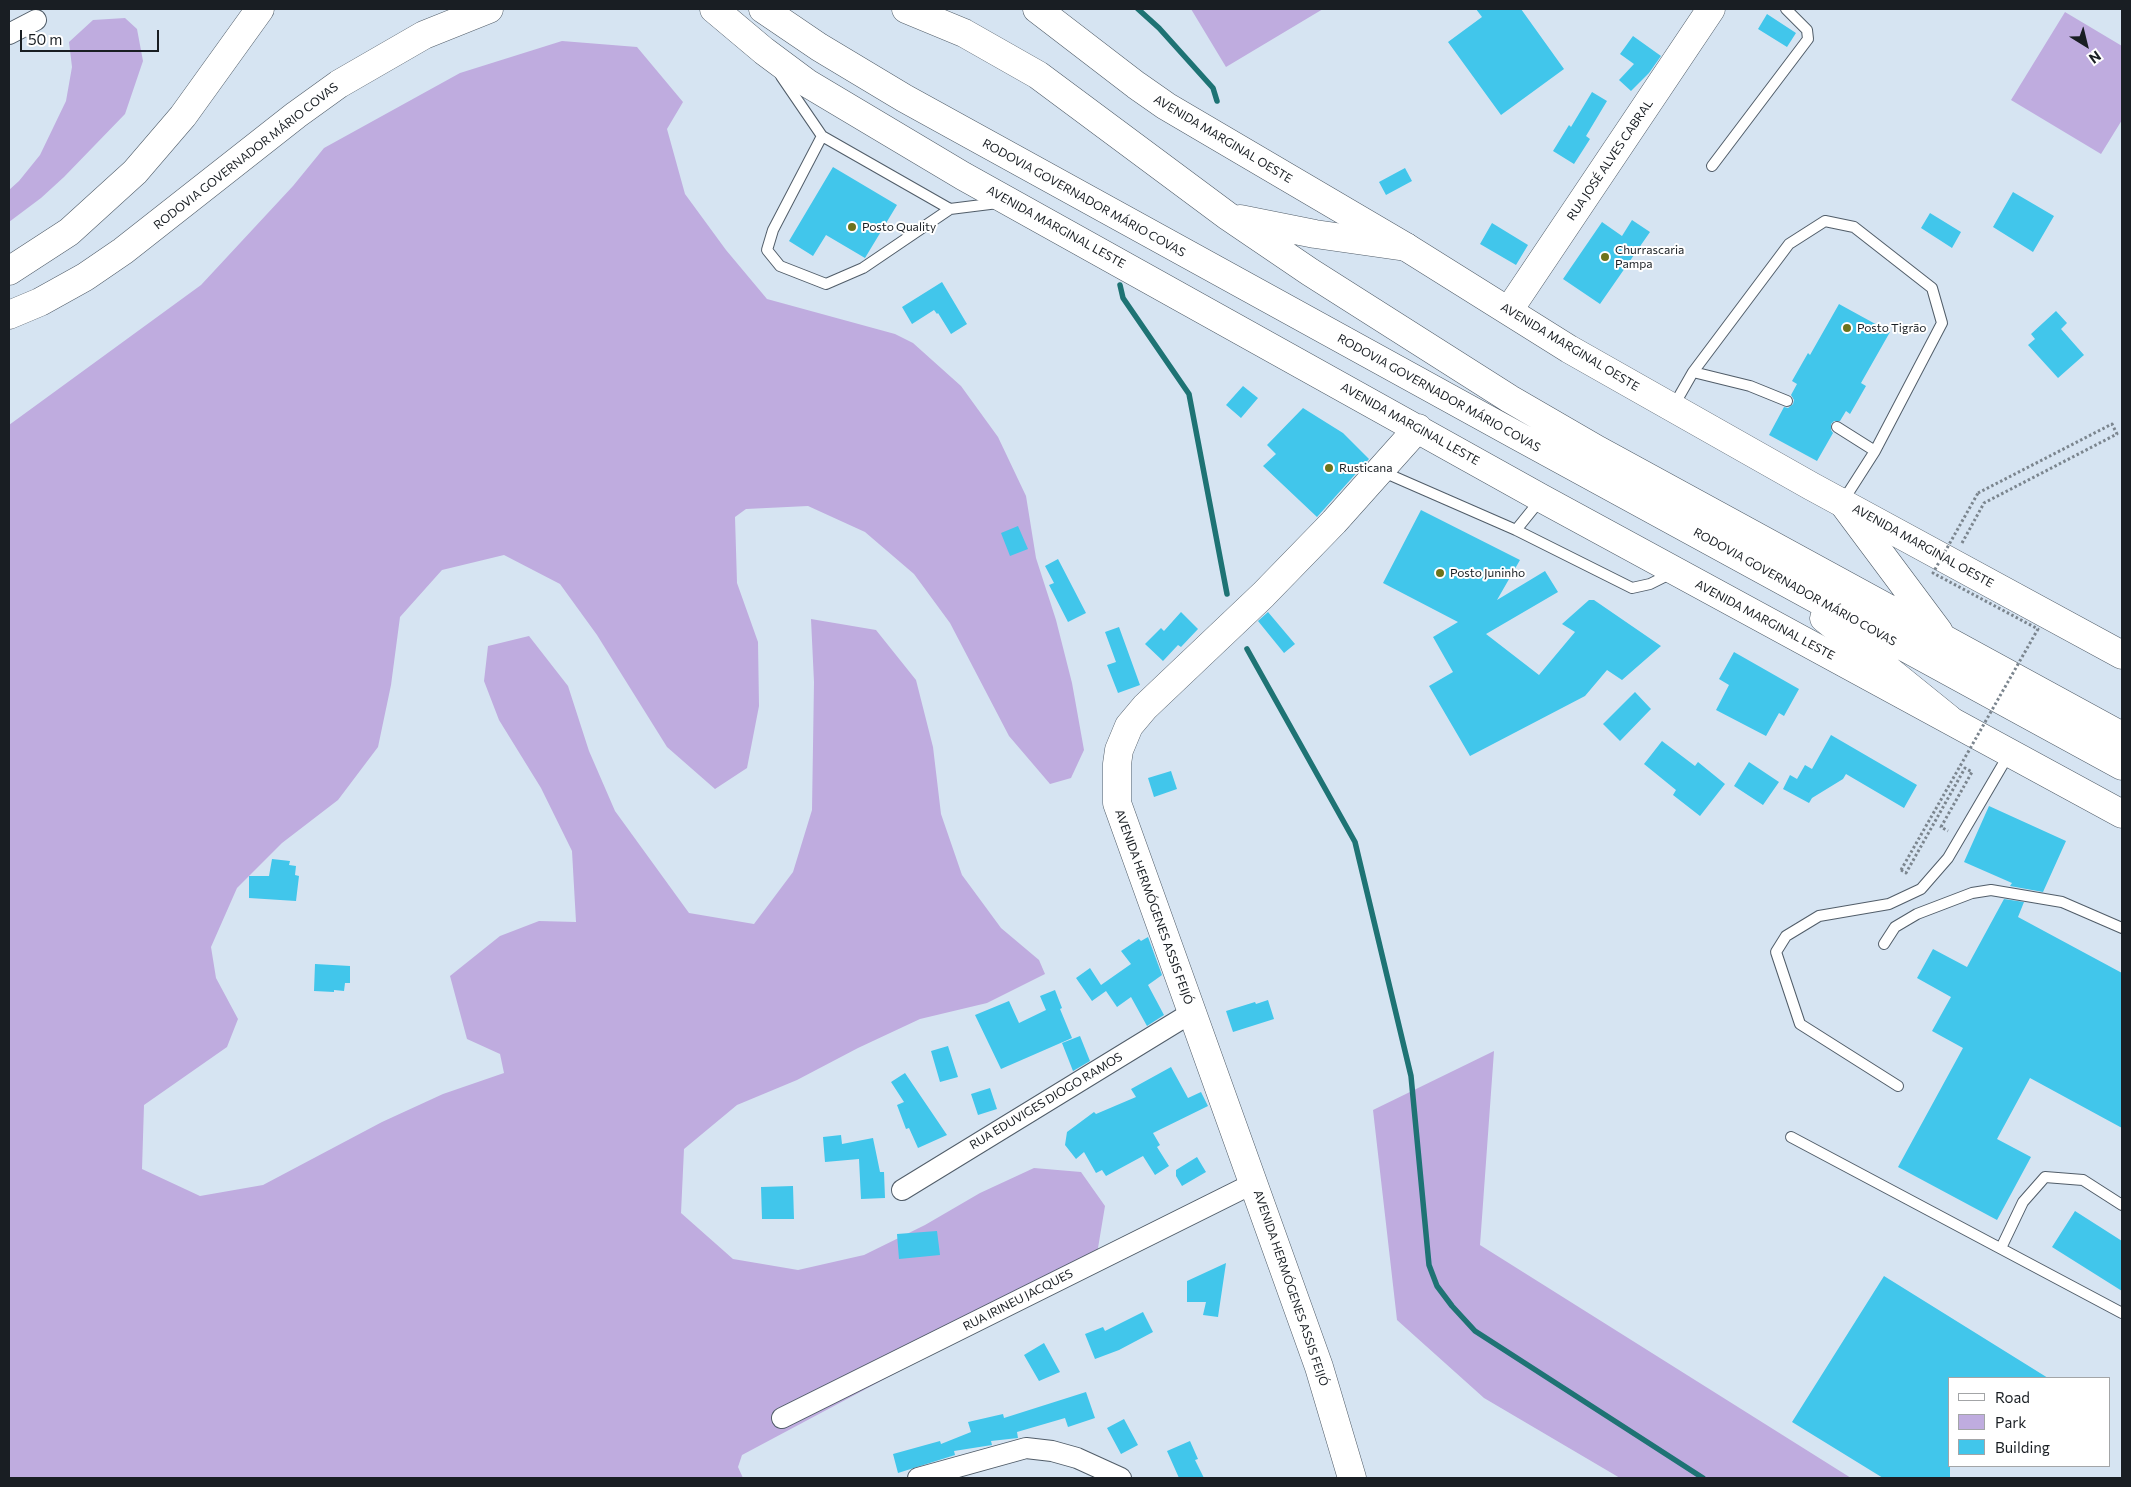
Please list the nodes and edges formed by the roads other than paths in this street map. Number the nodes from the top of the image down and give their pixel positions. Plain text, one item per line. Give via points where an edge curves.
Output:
1 (260, 9) edge
2 (489, 9) edge
3 (714, 9) edge
4 (763, 9) edge
5 (906, 9) edge
6 (1037, 9) edge
7 (1712, 9) edge
8 (1786, 9) edge
9 (36, 20) dead end
10 (9, 34) edge
11 (764, 51) junction
12 (822, 136) junction
13 (1712, 166) dead end
14 (1010, 202) junction
15 (950, 209) junction
16 (1229, 217) junction
17 (1406, 247) junction
18 (9, 271) edge
19 (1509, 310) junction
20 (9, 315) edge
21 (1694, 372) junction
22 (1787, 401) dead end
23 (1673, 407) junction
24 (1836, 427) dead end
25 (1418, 428) junction
26 (1875, 452) junction
27 (1380, 471) junction
28 (1541, 498) junction
29 (1842, 502) junction
30 (1516, 530) junction
31 (1675, 571) junction
32 (1773, 576) junction
33 (1945, 639) junction
34 (2122, 655) edge
35 (1949, 719) junction
36 (2122, 736) edge
37 (2010, 753) junction
38 (2122, 766) edge
39 (2122, 814) edge
40 (2122, 928) edge
41 (1884, 944) dead end
42 (1191, 1013) junction
43 (1898, 1086) dead end
44 (1791, 1137) dead end
45 (1254, 1182) junction
46 (902, 1190) dead end
47 (2122, 1205) edge
48 (2001, 1248) junction
49 (2122, 1313) edge
50 (782, 1418) dead end
51 (918, 1478) edge
52 (1121, 1478) edge
53 (1352, 1478) edge

1 - 18 main road via 183,116 135,172 69,232
2 - 20 main road, RODOVIA GOVERNADOR MÁRIO COVAS via 424,36 339,84 123,252 40,302
3 - 11 main road, AVENIDA MARGINAL LESTE
4 - 32 main road, RODOVIA GOVERNADOR MÁRIO COVAS via 819,48 904,98
5 - 16 main road, RODOVIA GOVERNADOR MÁRIO COVAS via 964,33 1038,76
6 - 17 main road, AVENIDA MARGINAL OESTE via 1166,106
7 - 19 main road, RUA JOSÉ ALVES CABRAL
8 - 13 lane via 1807,30 1808,39
9 - 10 street
11 - 12 lane
11 - 14 main road, AVENIDA MARGINAL LESTE via 807,83
12 - 15 lane
12 - 15 lane via 767,250 780,266 826,284 863,268
14 - 15 lane
14 - 25 main road, AVENIDA MARGINAL LESTE
16 - 17 main road
16 - 33 main road, RODOVIA GOVERNADOR MÁRIO COVAS via 1510,399
17 - 19 main road, AVENIDA MARGINAL OESTE
19 - 23 main road, AVENIDA MARGINAL OESTE via 1569,349
21 - 22 lane via 1750,386
21 - 23 lane
21 - 26 lane via 1789,244 1826,221 1854,227 1932,288 1942,323
23 - 29 main road, AVENIDA MARGINAL OESTE
24 - 26 lane
25 - 27 main road, AVENIDA HERMÓGENES ASSIS FEIJÓ
25 - 28 main road, AVENIDA MARGINAL LESTE
26 - 29 lane
27 - 30 lane
27 - 42 main road, AVENIDA HERMÓGENES ASSIS FEIJÓ via 1263,596 1145,707 1129,726 1119,750 1117,803
28 - 30 lane
28 - 31 main road, AVENIDA MARGINAL LESTE
29 - 33 main road
29 - 34 main road, AVENIDA MARGINAL OESTE
30 - 31 lane via 1632,588 1650,584
31 - 35 main road, AVENIDA MARGINAL LESTE
32 - 35 main road
32 - 38 main road, RODOVIA GOVERNADOR MÁRIO COVAS
33 - 36 main road, RODOVIA GOVERNADOR MÁRIO COVAS
35 - 37 main road, AVENIDA MARGINAL LESTE
37 - 39 main road, AVENIDA MARGINAL LESTE
37 - 43 lane via 1948,858 1921,889 1889,904 1819,916 1786,936 1776,952 1800,1024
40 - 41 lane via 2062,902 1991,890 1972,893 1917,914 1896,927
42 - 45 main road, AVENIDA HERMÓGENES ASSIS FEIJÓ
42 - 46 street, RUA EDUVIGES DIOGO RAMOS
44 - 48 lane
45 - 50 street, RUA IRINEU JACQUES
45 - 53 main road, AVENIDA HERMÓGENES ASSIS FEIJÓ via 1319,1367
47 - 48 lane via 2083,1180 2045,1177 2023,1202
48 - 49 lane
51 - 52 street via 1026,1448 1077,1458

